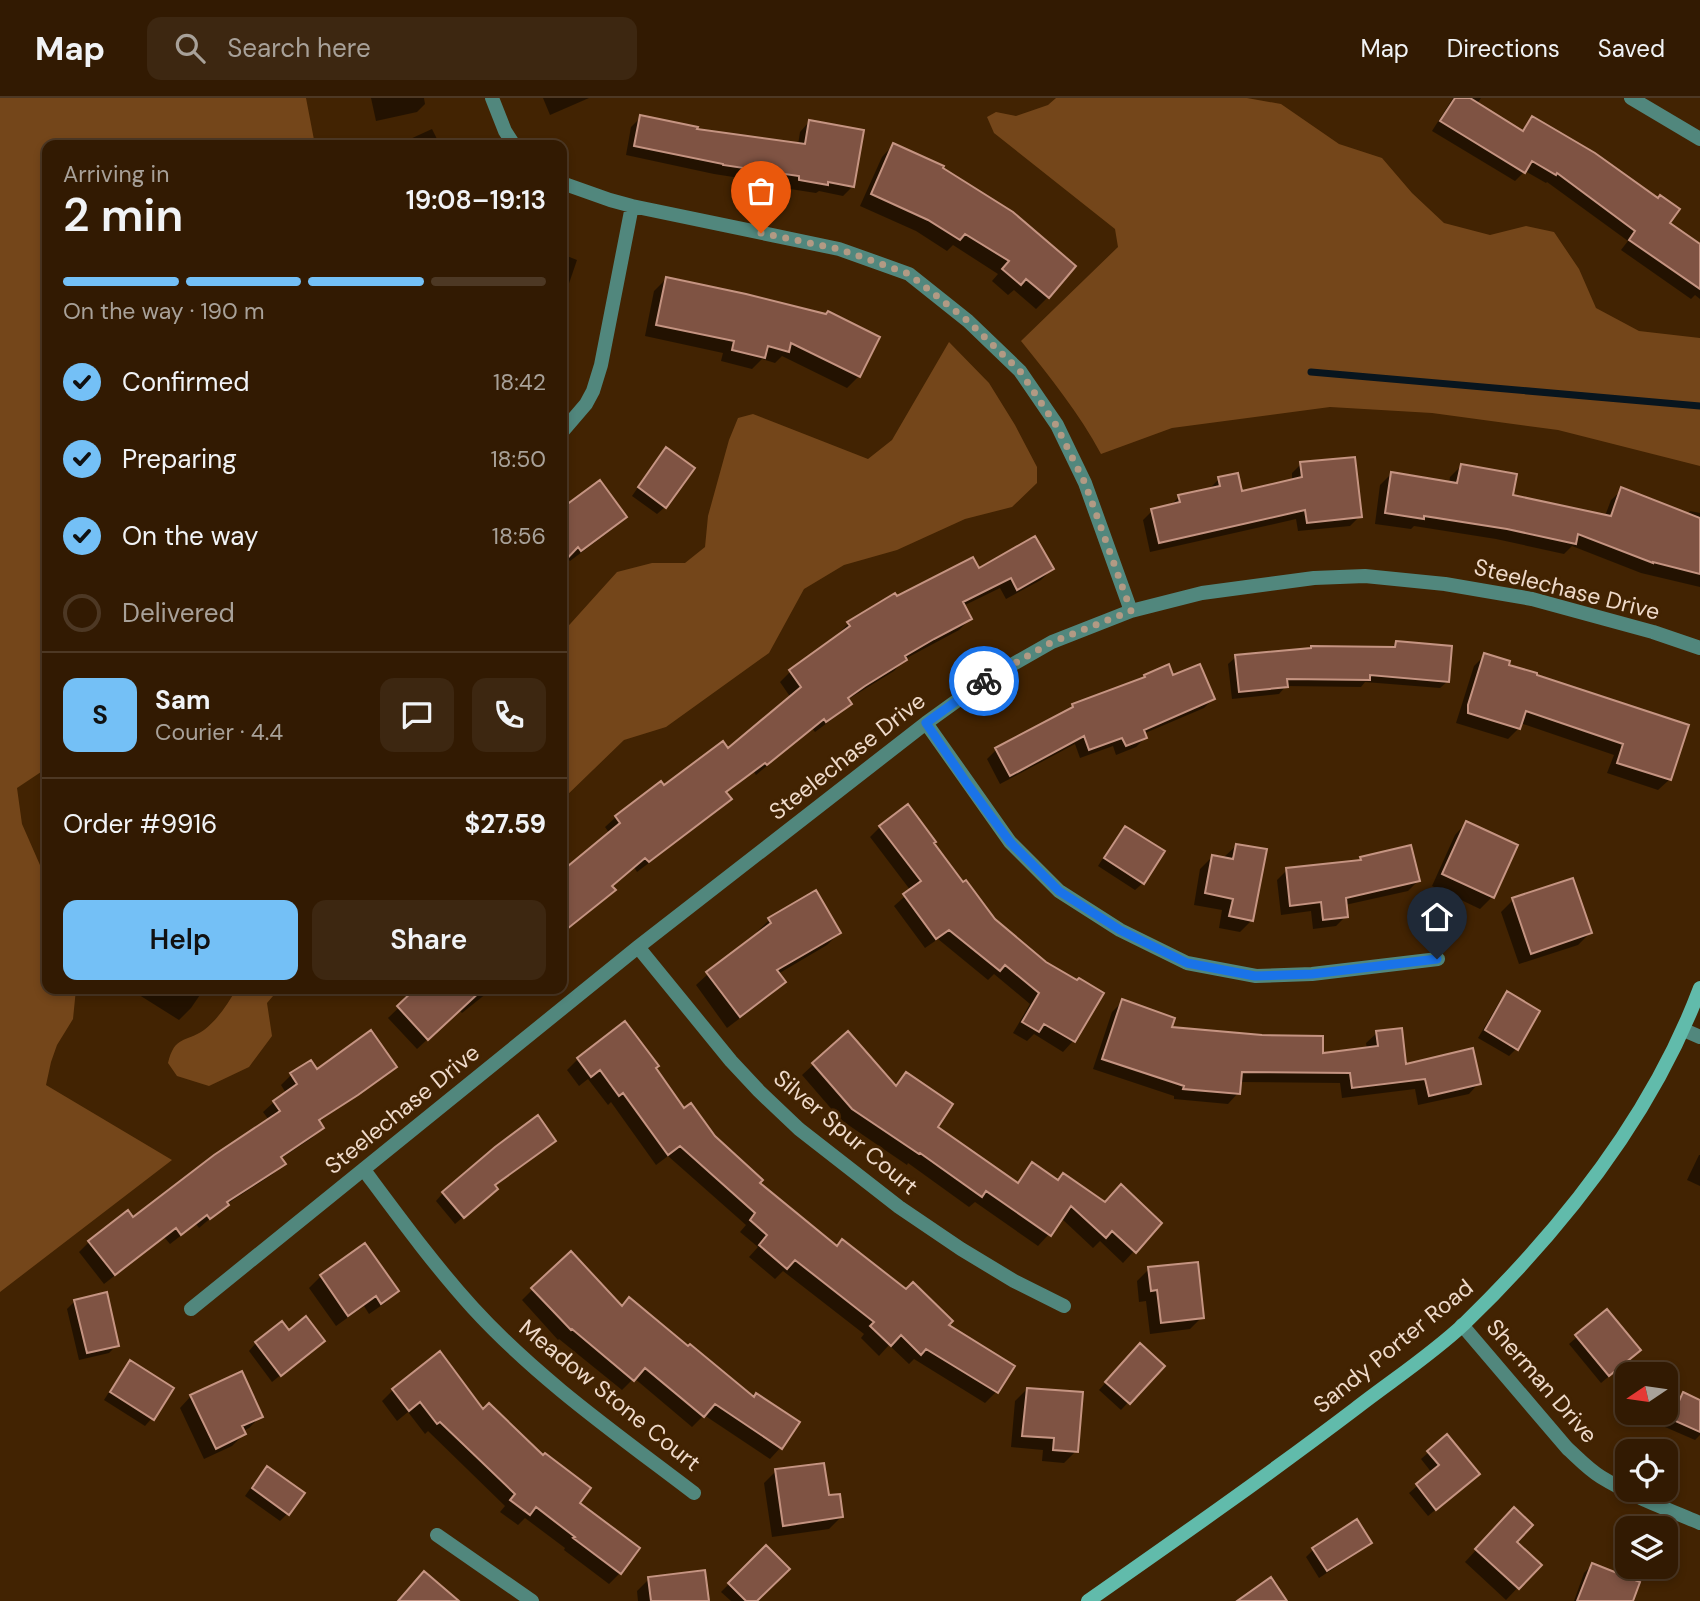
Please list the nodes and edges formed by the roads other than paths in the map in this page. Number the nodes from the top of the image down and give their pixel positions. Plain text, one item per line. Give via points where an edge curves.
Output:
1 (492, 98) edge
2 (1631, 98) edge
3 (1700, 139) edge
4 (511, 140) edge
5 (567, 185) edge
6 (632, 206) junction
7 (567, 426) edge
8 (1131, 611) junction
9 (1700, 648) edge
10 (926, 723) junction
11 (638, 947) junction
12 (1437, 959) dead end
13 (1700, 988) edge
14 (1684, 1030) junction
15 (1700, 1037) edge
16 (364, 1170) junction
17 (1064, 1306) dead end
18 (191, 1309) dead end
19 (1462, 1325) junction
20 (694, 1493) dead end
21 (1700, 1523) edge
22 (437, 1535) dead end
23 (532, 1601) edge
24 (1088, 1601) edge

1 - 4 street
2 - 3 street
5 - 6 street
6 - 7 street via 601,365 586,404
6 - 8 street via 839,249 909,274 968,321 1020,371 1056,425 1085,483
8 - 9 street, Steelechase Drive via 1202,593 1365,576 1532,599
8 - 10 street, Steelechase Drive via 1052,642 987,679
10 - 11 street, Steelechase Drive
10 - 12 street via 1010,842 1059,891 1120,930 1187,963 1255,976
11 - 16 street, Steelechase Drive
11 - 17 street, Silver Spur Court via 731,1061 799,1129 961,1249
13 - 14 street, Sandy Porter Road
14 - 15 street
14 - 19 street, Sandy Porter Road via 1620,1141 1580,1195
16 - 18 street, Steelechase Drive
16 - 20 street, Meadow Stone Court via 473,1308 522,1357
19 - 21 street, Sherman Drive via 1584,1464 1634,1495
19 - 24 street, Sandy Porter Road via 1295,1455
22 - 23 street

